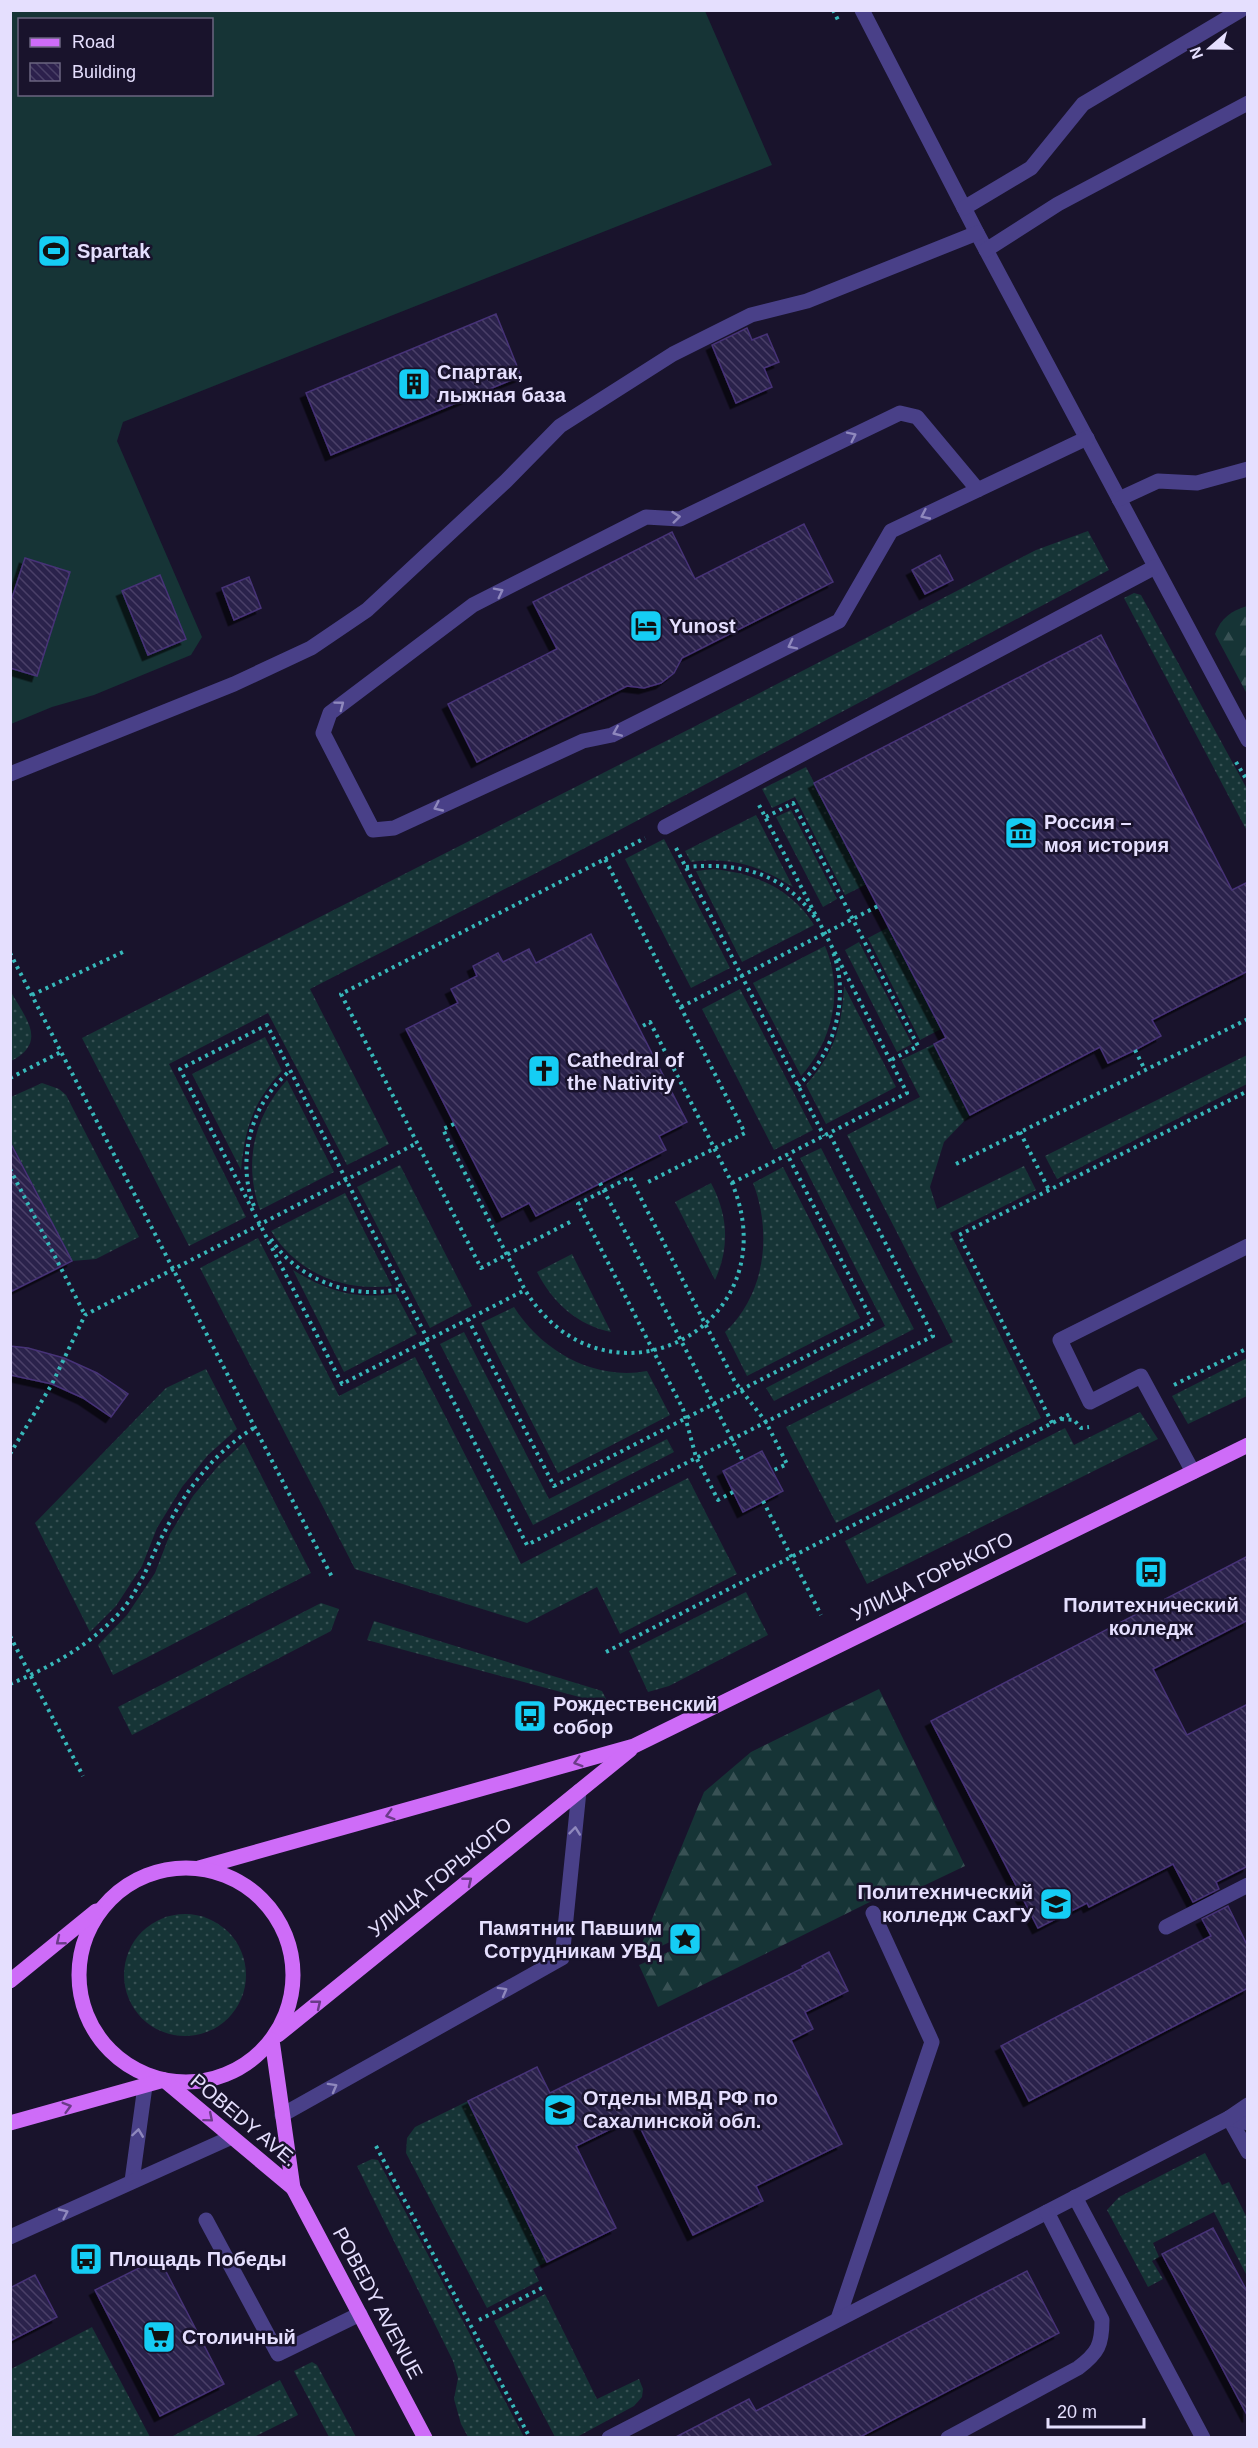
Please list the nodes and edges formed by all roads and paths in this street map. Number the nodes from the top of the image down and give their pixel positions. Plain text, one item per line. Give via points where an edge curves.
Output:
1 (862, 10) edge
2 (1241, 10) edge
3 (1248, 103) edge
4 (964, 208) junction
5 (977, 233) junction
6 (986, 250) junction
7 (1087, 438) junction
8 (1248, 469) edge
9 (978, 490) junction
10 (1119, 499) junction
11 (1155, 567) junction
12 (1248, 740) edge
13 (10, 774) edge
14 (748, 783) junction
15 (766, 817) junction
16 (665, 827) junction
17 (605, 859) junction
18 (686, 867) junction
19 (878, 906) dead end
20 (852, 919) junction
21 (825, 932) junction
22 (123, 952) dead end
23 (10, 953) edge
24 (741, 975) junction
25 (32, 995) junction
26 (681, 1007) junction
27 (1248, 1019) edge
28 (639, 1028) dead end
29 (1135, 1050) dead end
30 (61, 1052) junction
31 (891, 1060) junction
32 (290, 1070) junction
33 (1145, 1070) junction
34 (10, 1078) edge
35 (798, 1086) junction
36 (1248, 1091) edge
37 (454, 1124) dead end
38 (1020, 1132) junction
39 (829, 1133) junction
40 (824, 1136) junction
41 (417, 1143) junction
42 (715, 1148) junction
43 (787, 1154) junction
44 (956, 1164) dead end
45 (10, 1169) edge
46 (345, 1179) junction
47 (648, 1182) dead end
48 (600, 1183) dead end
49 (732, 1183) junction
50 (604, 1190) junction
51 (1049, 1190) junction
52 (570, 1222) dead end
53 (260, 1223) junction
54 (1248, 1246) edge
55 (507, 1255) junction
56 (172, 1269) junction
57 (402, 1289) junction
58 (525, 1290) junction
59 (85, 1315) junction
60 (468, 1319) junction
61 (705, 1324) junction
62 (425, 1341) junction
63 (681, 1341) junction
64 (653, 1351) junction
65 (741, 1390) junction
66 (713, 1404) junction
67 (686, 1418) junction
68 (1060, 1419) dead end
69 (766, 1422) junction
70 (1052, 1423) junction
71 (254, 1428) junction
72 (731, 1439) junction
73 (1248, 1445) edge
74 (10, 1454) edge
75 (696, 1457) junction
76 (743, 1461) dead end
77 (772, 1472) dead end
78 (1193, 1472) junction
79 (733, 1492) dead end
80 (763, 1501) dead end
81 (792, 1557) junction
82 (333, 1579) dead end
83 (821, 1615) dead end
84 (10, 1636) edge
85 (606, 1652) dead end
86 (31, 1676) junction
87 (10, 1684) edge
88 (634, 1746) junction
89 (83, 1776) dead end
90 (579, 1791) junction
91 (199, 1868) junction
92 (1248, 1885) edge
93 (105, 1904) junction
94 (873, 1913) dead end
95 (1166, 1928) dead end
96 (10, 1981) edge
97 (272, 2040) junction
98 (164, 2080) junction
99 (145, 2086) junction
100 (1248, 2105) edge
101 (282, 2115) junction
102 (1229, 2118) junction
103 (10, 2123) edge
104 (1248, 2123) edge
105 (232, 2137) junction
106 (376, 2146) dead end
107 (1248, 2152) edge
108 (132, 2181) junction
109 (293, 2188) junction
110 (1075, 2197) junction
111 (1047, 2212) junction
112 (206, 2220) dead end
113 (10, 2238) edge
114 (542, 2288) dead end
115 (360, 2314) junction
116 (838, 2319) junction
117 (479, 2320) dead end
118 (425, 2438) edge
119 (530, 2438) edge
120 (609, 2438) edge
121 (948, 2438) edge
122 (1203, 2438) edge

1 - 4 street
2 - 4 street via 1083,104 1032,168
3 - 6 street via 1058,204
4 - 5 street
5 - 6 street
5 - 13 street via 807,301 751,315 673,354 560,426 367,610 311,648 234,684
6 - 7 street
7 - 9 street
7 - 10 street
8 - 10 street via 1197,483 1158,482
9 -> 9 street via 891,531 839,621 612,735 583,741 394,828 373,830 323,733 330,713 473,605 646,518 680,519 900,413 917,417
10 - 11 street
11 - 12 street
11 - 14 street
14 - 15 path
14 - 16 street
15 - 20 path via 793,803
15 - 21 path
16 - 17 path
16 - 18 path
17 - 26 path
17 - 41 path via 341,994
18 - 21 path via 740,867 766,876 790,890
18 - 24 path
19 - 20 path
20 - 21 path
20 - 31 path via 918,1046
21 - 24 path
21 - 31 path
21 - 35 path via 836,959 838,1014 830,1041
22 - 25 path
23 - 25 path
24 - 26 path
24 - 35 path
25 - 30 path
26 - 42 path via 745,1132
27 - 33 path
28 - 42 path via 650,1022
29 - 33 path
30 - 34 path
30 - 56 path
31 - 39 path via 908,1092
32 - 46 path
32 - 53 path via 266,1099 249,1142 246,1169 250,1197
32 - 53 path via 267,1025 180,1070
33 - 38 path
35 - 40 path
36 - 51 path
37 - 55 path via 443,1130
38 - 44 path
38 - 51 path
39 - 40 path
39 - 69 path via 933,1336
40 - 43 path
41 - 46 path
41 - 55 path via 481,1268
42 - 47 path
42 - 49 path
43 - 49 path
43 - 65 path via 873,1322
45 - 59 path
46 - 53 path
46 - 57 path
48 - 50 path
49 - 61 path via 744,1225 742,1258 732,1290
50 - 61 path via 630,1177
50 - 63 path
50 - 64 path via 578,1204
51 - 70 path via 959,1234
52 - 55 path
53 - 56 path
53 - 57 path via 276,1247 320,1281 346,1290 374,1293
53 - 62 path via 342,1384
54 - 78 street via 1060,1340 1090,1402 1141,1376
55 - 58 path
56 - 59 path
56 - 71 path
57 - 62 path
58 - 60 path
58 - 64 path via 537,1308 569,1337 609,1352
59 - 74 path via 52,1384
60 - 62 path
60 - 67 path via 554,1486
61 - 63 path
61 - 65 path
62 - 75 path via 527,1545
63 - 64 path
63 - 66 path
64 - 67 path
65 - 66 path
65 - 69 path
66 - 67 path
66 - 72 path
67 - 75 path
68 - 70 path
69 - 72 path
69 - 77 path via 787,1464
70 - 81 path
71 - 82 path
71 - 86 path via 213,1460 187,1492 122,1610 94,1639
72 - 75 path
72 - 76 path
73 - 78 main road, УЛИЦА ГОРЬКОГО
75 - 79 path via 718,1500
78 - 88 main road, УЛИЦА ГОРЬКОГО
80 - 81 path
81 - 83 path
81 - 85 path
84 - 86 path
86 - 87 path
86 - 89 path
88 - 90 main road, УЛИЦА ГОРЬКОГО
88 -> 91 main road, УЛИЦА ГОРЬКОГО
97 -> 90 main road, УЛИЦА ГОРЬКОГО
101 -> 90 street via 562,1958
91 - 93 main road via 165,1869 132,1882
91 - 97 main road via 239,1882 257,1894 278,1919 290,1949 294,1981 287,2012
92 - 95 street
93 -> 96 main road
93 - 98 main road via 86,1935 79,1972 84,2008 102,2042 129,2067
94 - 116 street via 932,2042
97 - 98 main road via 250,2062 223,2076 194,2082
97 - 101 main road, POBEDY AVE.
98 - 99 main road
98 -> 105 main road, POBEDY AVE.
103 -> 99 main road
108 -> 99 street
100 - 102 street
101 - 109 main road, POBEDY AVE.
102 - 104 street
102 - 107 street
102 - 110 street
105 - 108 street
105 - 109 main road, POBEDY AVE.
106 - 119 path
113 -> 108 street
109 - 115 main road, POBEDY AVENUE
110 - 111 street
110 - 122 street
111 - 116 street
111 - 121 street via 1102,2320 1102,2339 1094,2356 1078,2368
112 - 115 street via 278,2354
114 - 117 path
115 - 118 main road, POBEDY AVENUE
116 - 120 street

